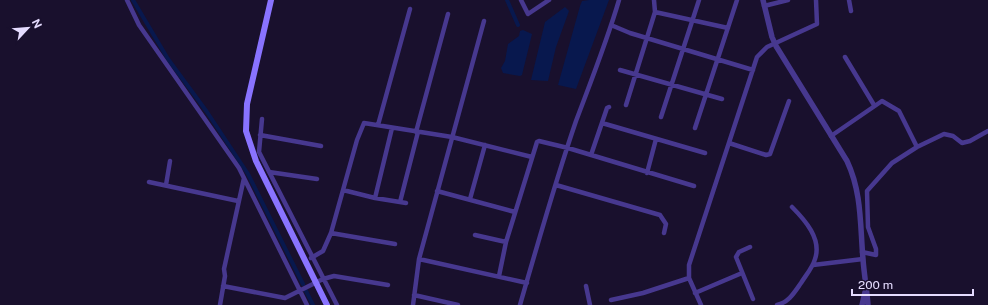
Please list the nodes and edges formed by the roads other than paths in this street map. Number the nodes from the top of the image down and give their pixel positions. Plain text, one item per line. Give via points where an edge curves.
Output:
1 (127, 0) edge
2 (271, 0) edge
3 (521, 0) edge
4 (549, 0) edge
5 (619, 0) edge
6 (654, 0) edge
7 (699, 0) edge
8 (737, 0) edge
9 (788, 0) edge
10 (816, 0) edge
11 (849, 0) edge
12 (764, 3) edge
13 (410, 9) dead end
14 (851, 11) dead end
15 (655, 12) junction
16 (448, 14) dead end
17 (484, 21) dead end
18 (692, 21) junction
19 (611, 26) junction
20 (728, 28) junction
21 (647, 38) junction
22 (775, 43) junction
23 (683, 50) junction
24 (845, 56) dead end
25 (718, 60) junction
26 (620, 70) dead end
27 (753, 70) junction
28 (636, 74) junction
29 (672, 85) junction
30 (706, 95) junction
31 (722, 99) dead end
32 (789, 101) dead end
33 (626, 105) dead end
34 (874, 105) junction
35 (609, 107) dead end
36 (660, 117) dead end
37 (262, 119) dead end
38 (602, 123) junction
39 (378, 125) junction
40 (392, 128) junction
41 (695, 128) dead end
42 (988, 131) edge
43 (417, 132) junction
44 (260, 135) junction
45 (831, 136) junction
46 (452, 137) junction
47 (656, 139) junction
48 (729, 143) junction
49 (485, 145) junction
50 (322, 146) dead end
51 (917, 147) junction
52 (568, 148) junction
53 (705, 153) dead end
54 (591, 155) junction
55 (532, 157) junction
56 (170, 161) dead end
57 (269, 172) junction
58 (647, 173) junction
59 (244, 178) junction
60 (317, 179) dead end
61 (149, 182) dead end
62 (166, 185) junction
63 (556, 185) junction
64 (694, 186) dead end
65 (343, 190) junction
66 (437, 191) junction
67 (375, 198) junction
68 (470, 199) junction
69 (238, 202) junction
70 (400, 202) junction
71 (406, 203) dead end
72 (792, 207) dead end
73 (515, 212) junction
74 (331, 233) junction
75 (664, 233) dead end
76 (475, 235) dead end
77 (506, 242) junction
78 (395, 244) dead end
79 (750, 247) dead end
80 (862, 252) junction
81 (311, 258) junction
82 (418, 259) junction
83 (862, 259) junction
84 (813, 264) junction
85 (742, 273) junction
86 (499, 276) junction
87 (688, 278) junction
88 (323, 279) junction
89 (316, 283) junction
90 (527, 283) junction
91 (388, 285) dead end
92 (223, 286) junction
93 (586, 286) dead end
94 (865, 290) junction
95 (300, 292) junction
96 (695, 293) junction
97 (414, 295) junction
98 (753, 299) dead end
99 (611, 300) dead end
100 (220, 305) edge
101 (307, 305) edge
102 (327, 305) edge
103 (337, 305) edge
104 (413, 305) edge
105 (458, 305) edge
106 (520, 305) edge
107 (590, 305) edge
108 (700, 305) edge
109 (777, 305) edge
110 (862, 305) edge
111 (868, 305) edge

1 - 59 street via 139,25
2 - 89 main road via 247,104 246,131 256,161
3 - 4 street via 528,14
5 - 19 street
6 - 15 street
7 - 18 street
8 - 20 street
9 - 12 street
10 - 22 street via 817,24
11 - 14 street
12 - 22 street
13 - 39 street
15 - 18 street
15 - 21 street
16 - 43 street
17 - 46 street
18 - 20 street
18 - 23 street
19 - 21 street
19 - 52 street
20 - 25 street
21 - 23 street
21 - 28 street
22 - 27 street via 760,53
22 - 45 street
23 - 25 street
23 - 29 street
24 - 34 street
25 - 27 street
25 - 30 street
26 - 28 street
27 - 48 street
28 - 29 street
28 - 33 street
29 - 30 street
29 - 36 street
30 - 31 street
30 - 41 street
32 - 48 street via 770,154 766,155
34 - 45 street
34 - 51 street via 884,102 900,114
35 - 38 street
37 - 44 street
38 - 47 street
38 - 54 street
39 - 40 street
39 - 65 street via 368,122 362,124
40 - 43 street
40 - 67 street
42 - 51 street via 962,143 953,136 944,134
43 - 46 street
43 - 70 street
44 - 50 street
44 - 57 street via 259,150
45 - 80 street via 847,161 856,184 860,199
46 - 49 street
46 - 66 street
47 - 53 street
47 - 58 street
48 - 87 street via 689,265
49 - 55 street
49 - 68 street
51 - 80 street via 892,163 867,191 868,227 876,255
52 - 54 street
52 - 55 street via 541,141 537,142
52 - 63 street
54 - 58 street
55 - 73 street
56 - 62 street
57 - 60 street
57 - 81 street
58 - 64 street
59 - 69 street
59 - 95 street
61 - 62 street
62 - 69 street
63 - 75 street via 660,215 666,224
63 - 90 street
65 - 67 street
65 - 74 street
66 - 68 street
66 - 82 street
67 - 70 street
68 - 73 street
69 - 92 street via 224,269
70 - 71 street
72 - 84 street via 807,224 815,242 817,251
73 - 77 street
74 - 78 street
74 - 81 street via 323,251
76 - 77 street
77 - 86 street
79 - 85 street via 736,255
80 - 83 street
81 - 88 street
82 - 86 street
82 - 97 street
83 - 84 street
83 - 94 street
84 - 109 street via 790,299
85 - 96 street
85 - 98 street
86 - 90 street
87 - 96 street
87 - 99 street
88 - 89 street
88 - 91 street via 337,277
88 - 103 street
89 - 95 street
89 - 102 main road
90 - 106 street
92 - 95 street via 285,298
92 - 100 street
93 - 107 street
94 - 110 street
94 - 111 street
95 - 101 street
96 - 108 street
97 - 104 street
97 - 105 street

